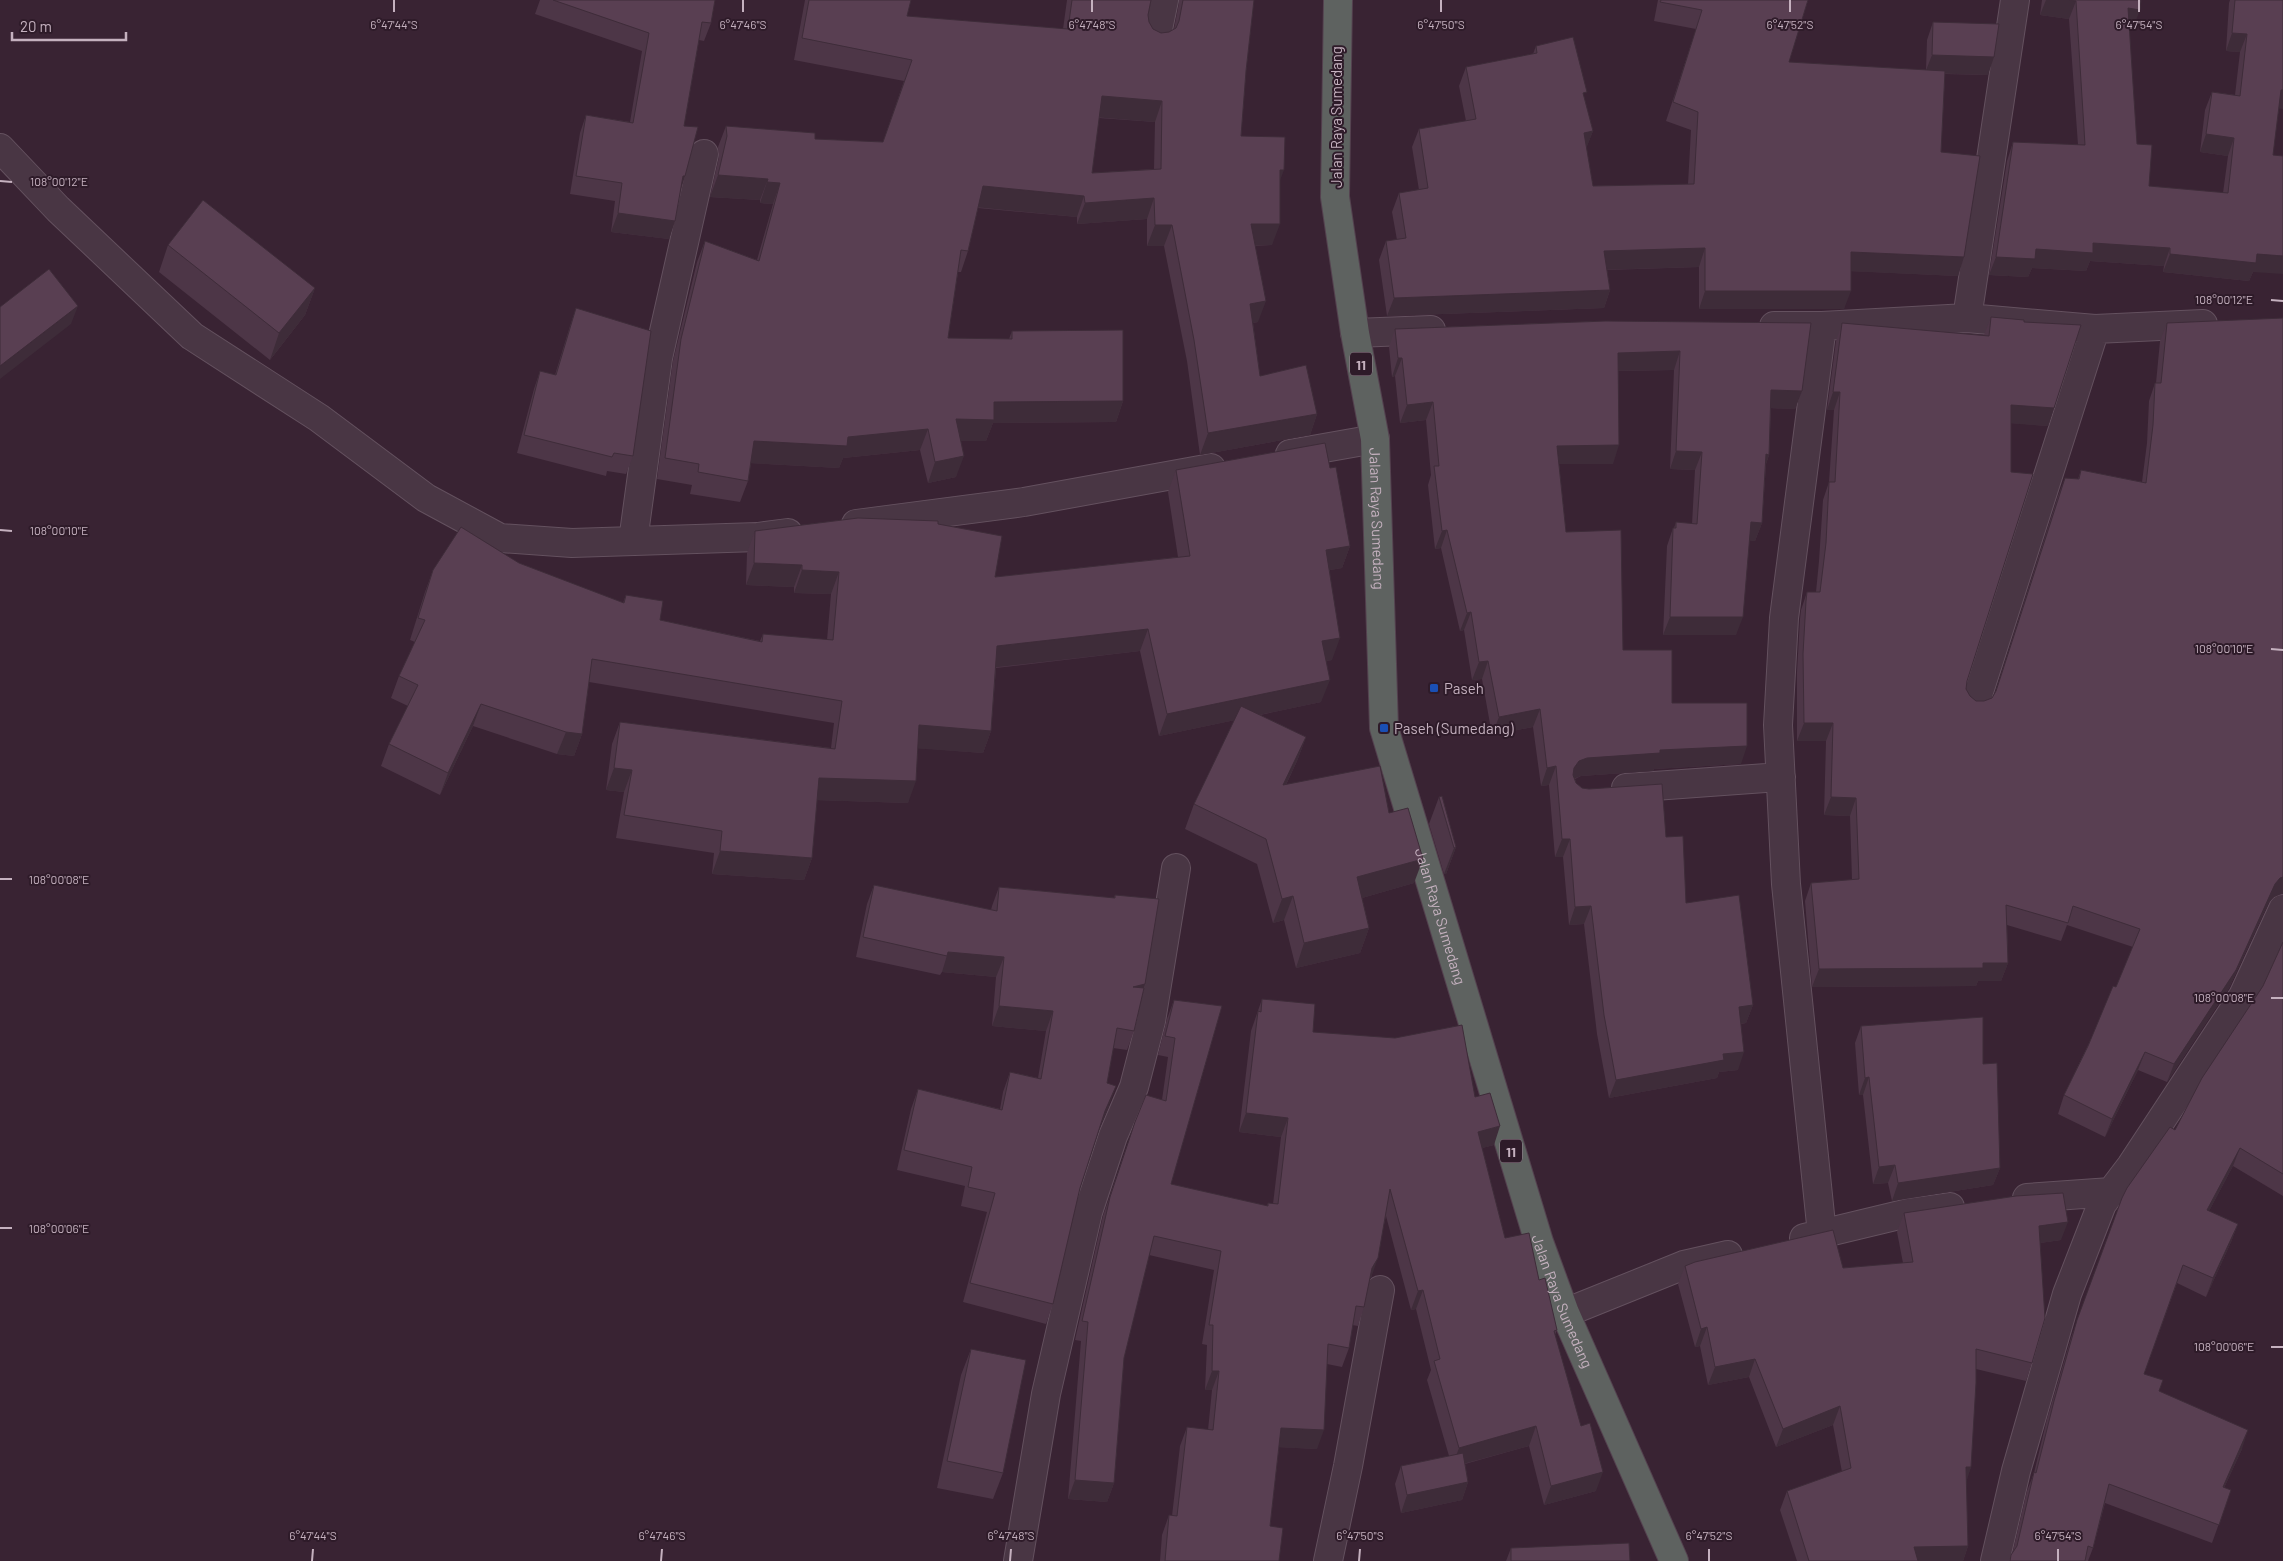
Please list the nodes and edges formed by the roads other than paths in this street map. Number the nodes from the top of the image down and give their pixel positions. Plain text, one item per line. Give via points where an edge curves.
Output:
1 (1164, 0) edge
2 (1338, 0) edge
3 (2015, 0) edge
4 (1156, 39) edge
5 (0, 148) edge
6 (704, 154) dead end
7 (1967, 318) junction
8 (2230, 322) edge
9 (1749, 326) edge
10 (1822, 326) junction
11 (2096, 329) junction
12 (1453, 330) edge
13 (1355, 333) junction
14 (1375, 439) junction
15 (1268, 458) edge
16 (1238, 464) edge
17 (632, 541) junction
18 (1975, 704) edge
19 (1780, 777) junction
20 (1602, 790) edge
21 (1176, 868) dead end
22 (2283, 909) edge
23 (2110, 1192) junction
24 (1999, 1200) edge
25 (1972, 1204) edge
26 (1822, 1234) junction
27 (1776, 1244) edge
28 (1748, 1250) edge
29 (1380, 1290) dead end
30 (1565, 1313) junction
31 (1018, 1561) edge
32 (1328, 1561) edge
33 (1674, 1561) edge
34 (1995, 1561) edge

1 - 4 street
2 - 13 highway, Jalan Raya Sumedang / 11 via 1335,197
3 - 7 street
5 - 17 street via 58,209 192,336 319,418 426,498 500,538 572,543
6 - 17 street via 658,358
7 - 10 street
7 - 11 street
8 - 11 street
9 - 10 street
10 - 19 street via 1784,618 1778,725
11 - 18 street
12 - 13 street
13 - 14 highway, Jalan Raya Sumedang / 11
14 - 15 street
14 - 30 highway, Jalan Raya Sumedang / 11 via 1384,728 1539,1242
16 - 17 street via 1024,502 758,538
19 - 20 street
19 - 26 street via 1786,884
21 - 31 street via 1152,1021 1134,1086 1113,1136 1088,1212 1046,1394
22 - 23 street via 2243,996 2131,1166
23 - 24 street
23 - 34 street via 2102,1204 2067,1294 2016,1471
25 - 26 street via 1908,1212
26 - 27 street
28 - 30 street via 1684,1265
29 - 32 street
30 - 33 highway, Jalan Raya Sumedang / 11

